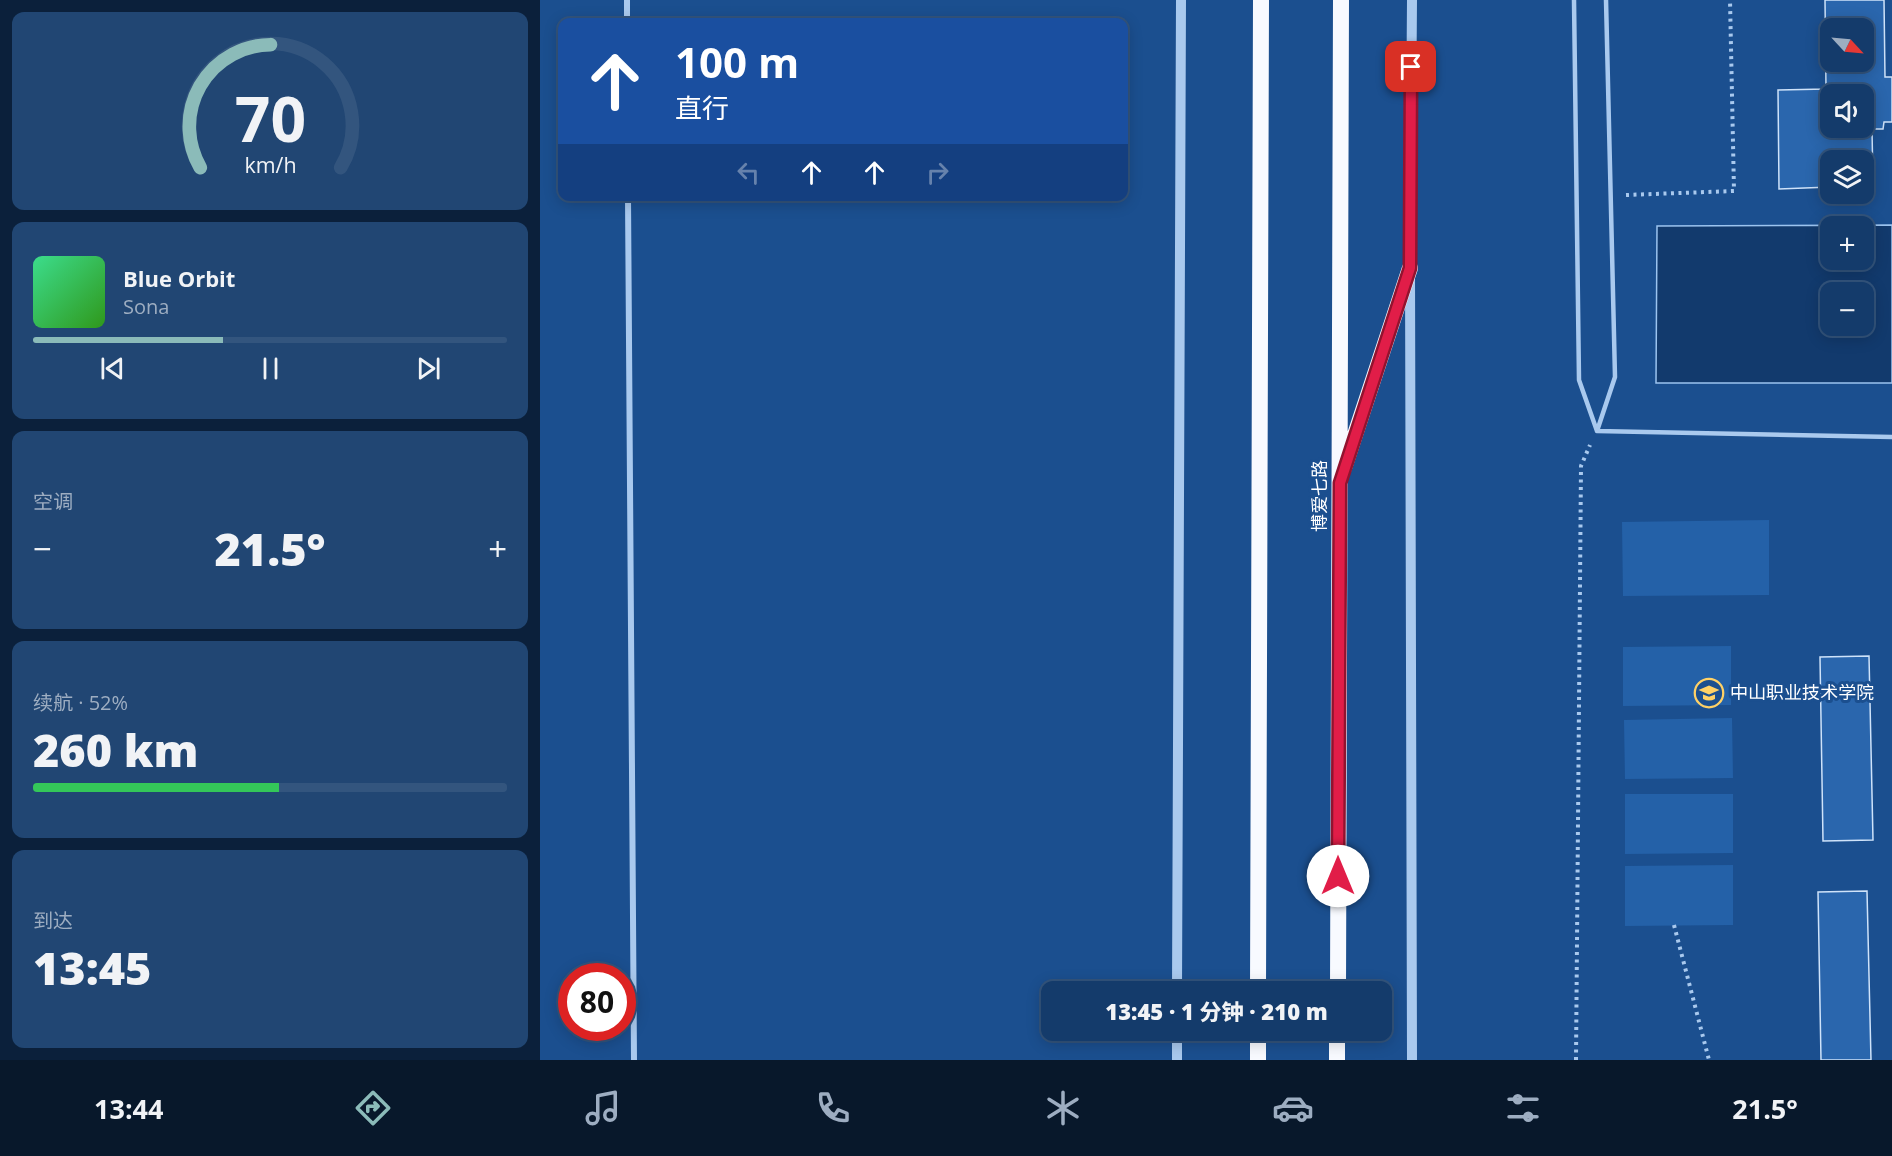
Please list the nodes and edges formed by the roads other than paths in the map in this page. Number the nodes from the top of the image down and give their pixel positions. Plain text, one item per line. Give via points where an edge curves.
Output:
1 (627, 0) edge
2 (1181, 0) edge
3 (1261, 0) edge
4 (1341, 0) edge
5 (1412, 0) edge
6 (1574, 0) edge
7 (1606, 0) edge
8 (627, 18) edge
9 (628, 201) edge
10 (1410, 268) junction
11 (1597, 430) junction
12 (1892, 437) edge
13 (1340, 483) junction
14 (1178, 981) edge
15 (1258, 981) edge
16 (1338, 981) edge
17 (1177, 1041) edge
18 (1258, 1041) edge
19 (1337, 1041) edge
20 (634, 1060) edge
21 (1177, 1060) edge
22 (1258, 1060) edge
23 (1337, 1060) edge
24 (1412, 1060) edge

1 - 8 street
2 - 14 street
3 - 15 highway
4 - 13 highway, 博爱七路
5 - 10 street
6 - 11 lane via 1579,380
7 - 11 lane via 1615,376
9 - 20 street
10 - 13 highway
10 - 24 street
11 - 12 lane
13 - 16 highway, 博爱七路
17 - 21 street
18 - 22 highway
19 - 23 highway

